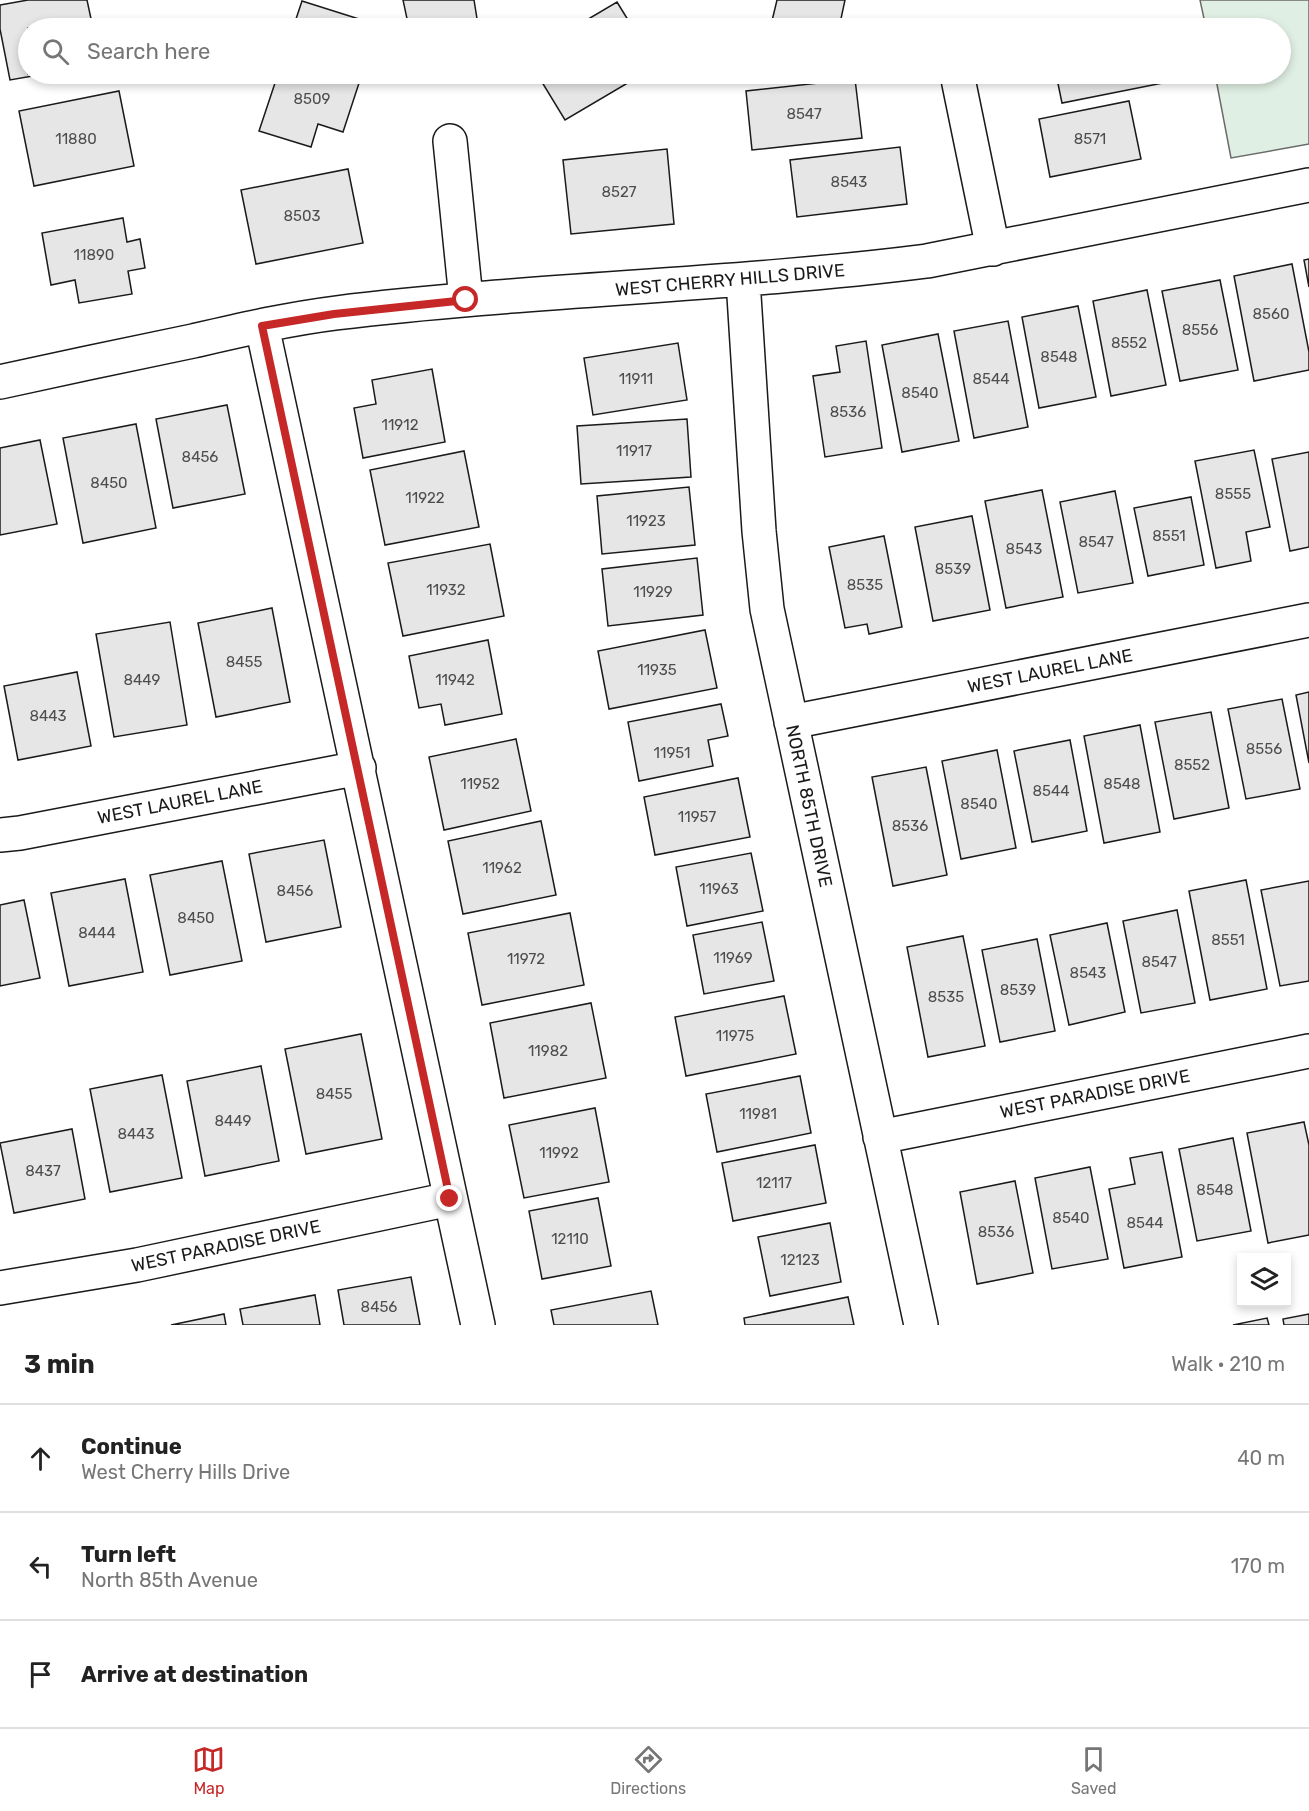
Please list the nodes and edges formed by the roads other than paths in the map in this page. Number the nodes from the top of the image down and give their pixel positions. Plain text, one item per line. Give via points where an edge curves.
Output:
1 (959, 84) edge
2 (450, 141) dead end
3 (1309, 185) edge
4 (993, 249) junction
5 (743, 280) junction
6 (466, 300) junction
7 (262, 326) junction
8 (0, 382) edge
9 (1309, 620) edge
10 (791, 722) junction
11 (359, 768) junction
12 (0, 834) edge
13 (1309, 1051) edge
14 (880, 1137) junction
15 (450, 1199) junction
16 (0, 1288) edge
17 (478, 1325) edge
18 (921, 1325) edge

1 - 4 street
2 - 6 street
3 - 4 street, WEST CHERRY HILLS DRIVE
4 - 5 street, WEST CHERRY HILLS DRIVE via 866,269
5 - 6 street, WEST CHERRY HILLS DRIVE
5 - 10 street, NORTH 85TH DRIVE via 762,577
6 - 7 street, WEST CHERRY HILLS DRIVE
7 - 8 street, WEST CHERRY HILLS DRIVE
7 - 11 street
9 - 10 street, WEST LAUREL LANE
10 - 14 street, NORTH 85TH DRIVE
11 - 12 street, WEST LAUREL LANE
11 - 15 street
13 - 14 street, WEST PARADISE DRIVE
14 - 18 street, NORTH 85TH DRIVE
15 - 16 street, WEST PARADISE DRIVE via 137,1266
15 - 17 street

